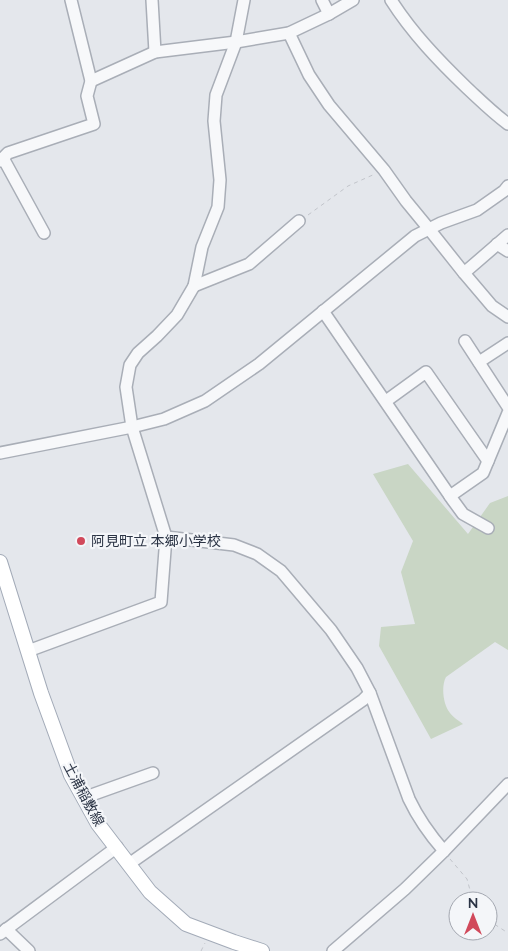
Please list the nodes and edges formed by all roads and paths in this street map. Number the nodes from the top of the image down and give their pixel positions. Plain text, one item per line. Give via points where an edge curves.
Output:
1 (71, 0) edge
2 (152, 0) edge
3 (244, 0) edge
4 (322, 0) edge
5 (353, 0) edge
6 (391, 0) edge
7 (330, 14) junction
8 (290, 33) junction
9 (236, 42) junction
10 (155, 52) junction
11 (91, 81) junction
12 (508, 124) edge
13 (1, 159) edge
14 (384, 170) junction
15 (508, 186) edge
16 (299, 221) joint
17 (429, 229) junction
18 (44, 234) dead end
19 (508, 235) edge
20 (497, 244) junction
21 (508, 251) edge
22 (464, 273) junction
23 (194, 286) junction
24 (323, 311) junction
25 (508, 317) edge
26 (465, 341) dead end
27 (508, 343) edge
28 (479, 362) junction
29 (386, 401) junction
30 (508, 407) edge
31 (508, 414) edge
32 (132, 428) junction
33 (0, 453) edge
34 (488, 461) junction
35 (450, 496) junction
36 (488, 528) dead end
37 (166, 537) junction
38 (0, 562) edge
39 (3, 580) edge
40 (28, 651) junction
41 (370, 693) junction
42 (153, 773) dead end
43 (508, 784) edge
44 (84, 798) junction
45 (116, 847) junction
46 (444, 851) junction
47 (129, 864) junction
48 (470, 891) edge
49 (3, 932) edge
50 (29, 951) edge
51 (262, 951) edge
52 (333, 951) edge

1 - 11 street
2 - 10 street
3 - 9 street
4 - 7 street
5 - 7 street
6 - 12 street via 440,63
7 - 8 street
8 - 9 street
8 - 14 street via 309,75 329,105
9 - 10 street
9 - 23 street via 216,95 218,207 202,247
10 - 11 street
11 - 13 street via 87,96 94,124 8,153
13 - 18 street
14 - 16 path via 348,186
14 - 17 street
15 - 17 street via 477,210
16 - 23 street via 249,264
17 - 22 street
17 - 24 street via 415,236
19 - 20 street
20 - 21 street
20 - 22 street
22 - 25 street via 492,306
23 - 32 street via 178,315 130,366 126,387
24 - 29 street
24 - 32 street via 259,364 205,402 164,420
26 - 28 street
27 - 28 street
28 - 30 street
29 - 34 street via 426,372
29 - 35 street
31 - 34 street
32 - 33 street
32 - 37 street
34 - 35 street via 483,473
35 - 36 street via 463,514
37 - 40 street via 162,602
37 - 41 street via 234,545 257,554 281,571 331,630
38 - 39 main road, 土浦稲敷線
39 - 40 main road, 土浦稲敷線
40 - 44 main road, 土浦稲敷線 via 71,775
41 - 46 street via 415,811
41 - 47 street
42 - 44 street
43 - 46 street
44 - 45 main road, 土浦稲敷線
45 - 47 main road, 土浦稲敷線
45 - 49 street
46 - 48 path via 467,879
46 - 52 street via 405,890
47 - 51 main road, 土浦稲敷線 via 150,892 186,924
49 - 50 street

